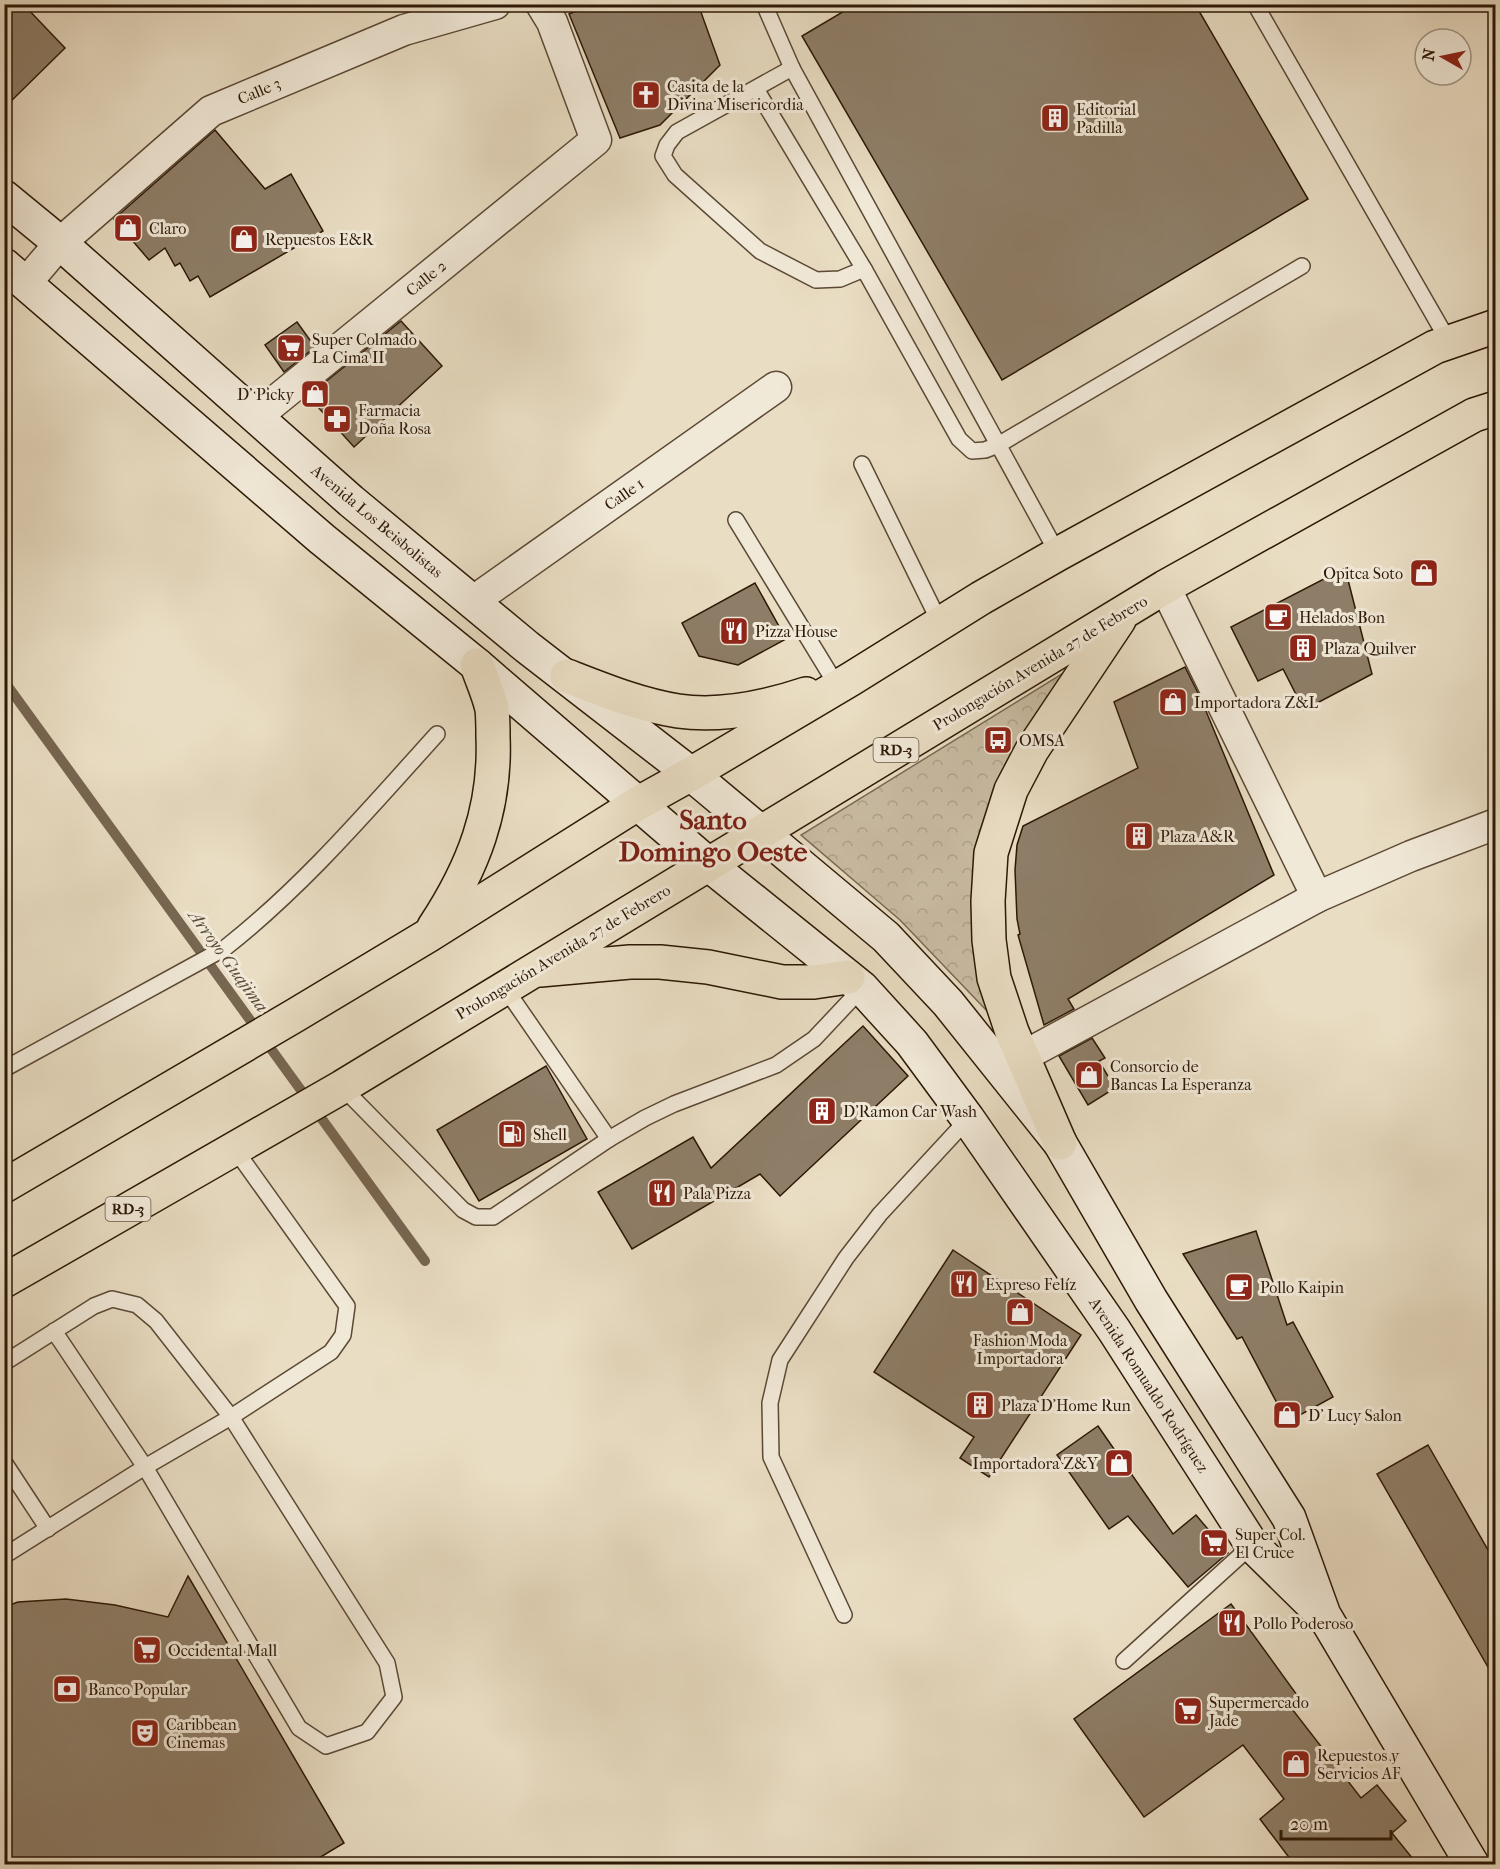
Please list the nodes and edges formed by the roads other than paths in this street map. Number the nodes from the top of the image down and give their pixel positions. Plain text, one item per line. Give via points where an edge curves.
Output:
1 (495, 4) edge
2 (541, 4) edge
3 (764, 4) edge
4 (1255, 4) edge
5 (401, 17) edge
6 (792, 68) junction
7 (756, 89) junction
8 (4, 197) edge
9 (60, 243) junction
10 (1302, 266) dead end
11 (864, 269) junction
12 (15, 274) edge
13 (1496, 326) edge
14 (1449, 342) junction
15 (776, 387) dead end
16 (1496, 408) edge
17 (256, 416) junction
18 (998, 445) junction
19 (862, 464) dead end
20 (736, 520) dead end
21 (1058, 554) junction
22 (1165, 587) junction
23 (472, 602) junction
24 (1126, 611) junction
25 (940, 623) junction
26 (477, 665) junction
27 (567, 676) junction
28 (843, 682) junction
29 (437, 734) dead end
30 (691, 774) junction
31 (637, 804) junction
32 (1496, 824) edge
33 (761, 832) junction
34 (708, 864) junction
35 (1317, 897) junction
36 (429, 935) junction
37 (517, 980) junction
38 (855, 982) junction
39 (1022, 1057) junction
40 (4, 1069) edge
41 (333, 1092) junction
42 (968, 1119) junction
43 (609, 1139) junction
44 (243, 1143) junction
45 (1060, 1143) junction
46 (4, 1186) edge
47 (4, 1281) edge
48 (54, 1331) junction
49 (8, 1356) edge
50 (231, 1417) junction
51 (4, 1462) edge
52 (145, 1467) junction
53 (48, 1529) junction
54 (1252, 1545) junction
55 (4, 1556) edge
56 (844, 1615) dead end
57 (1324, 1615) junction
58 (1124, 1660) dead end
59 (1472, 1864) edge

1 - 5 street, Calle 3
2 - 17 street, Calle 2 via 552,22 596,140
3 - 6 lane
4 - 14 lane
5 - 9 street, Calle 3 via 211,111
6 - 7 lane
6 - 18 lane
7 - 11 lane
7 - 11 lane via 676,132 663,156 675,175 760,251 816,280 840,279
8 - 9 main road, Avenida Los Beisbolistas
9 - 12 street, Calle 3
9 - 17 main road, Avenida Los Beisbolistas
10 - 18 lane
11 - 18 lane via 959,439 972,451
12 - 26 main road via 322,539
13 - 14 main road
14 - 21 main road
15 - 23 street, Calle 1
16 - 22 main road, Prolongación Avenida 27 de Febrero / RD-3 via 1474,415
17 - 23 main road, Avenida Los Beisbolistas
18 - 21 lane
19 - 25 lane
20 - 28 lane
21 - 25 main road
22 - 24 main road, Prolongación Avenida 27 de Febrero / RD-3
22 - 35 street
23 - 27 main road, Avenida Los Beisbolistas
24 - 33 main road, Prolongación Avenida 27 de Febrero / RD-3
24 - 39 main road via 1032,750 1011,790 991,853 988,901 994,978
25 - 28 main road
26 - 31 main road
26 - 36 main road via 492,709 494,757 489,805 456,895
27 - 28 main road via 623,697 679,711 737,711
27 - 30 main road, Avenida Los Beisbolistas
28 - 30 main road
29 - 40 lane via 322,860 225,948
30 - 31 main road
30 - 33 main road, Avenida Los Beisbolistas
31 - 34 main road
31 - 36 main road
32 - 35 street
33 - 34 main road, Prolongación Avenida 27 de Febrero / RD-3
33 - 45 main road, Avenida Romualdo Rodríguez via 886,937 948,1003
34 - 37 main road, Prolongación Avenida 27 de Febrero / RD-3
34 - 38 main road, Avenida Romualdo Rodríguez
35 - 39 street
36 - 46 main road
37 - 38 main road via 630,962 660,962 782,982
37 - 41 main road, Prolongación Avenida 27 de Febrero / RD-3
37 - 43 lane
38 - 42 main road, Avenida Romualdo Rodríguez via 912,1043
38 - 43 lane via 814,1039 776,1065 674,1104
39 - 45 main road
41 - 43 lane via 463,1210 477,1217 493,1217
41 - 44 main road, Prolongación Avenida 27 de Febrero / RD-3
42 - 54 main road, Avenida Romualdo Rodríguez via 1114,1330
42 - 56 lane via 880,1214 846,1258 780,1360 770,1403 771,1457
44 - 47 main road, Prolongación Avenida 27 de Febrero / RD-3
44 - 50 lane via 347,1306 343,1335 331,1352
45 - 57 main road, Avenida Romualdo Rodríguez via 1151,1300 1289,1518
48 - 49 lane
48 - 50 lane via 112,1299 137,1305 156,1321
48 - 52 lane
50 - 52 lane
50 - 52 lane via 387,1663 394,1697 367,1732 326,1746 299,1728
51 - 53 lane
52 - 53 lane
53 - 55 lane
54 - 57 main road, Avenida Romualdo Rodríguez
54 - 58 lane
57 - 59 main road, Avenida Romualdo Rodríguez

